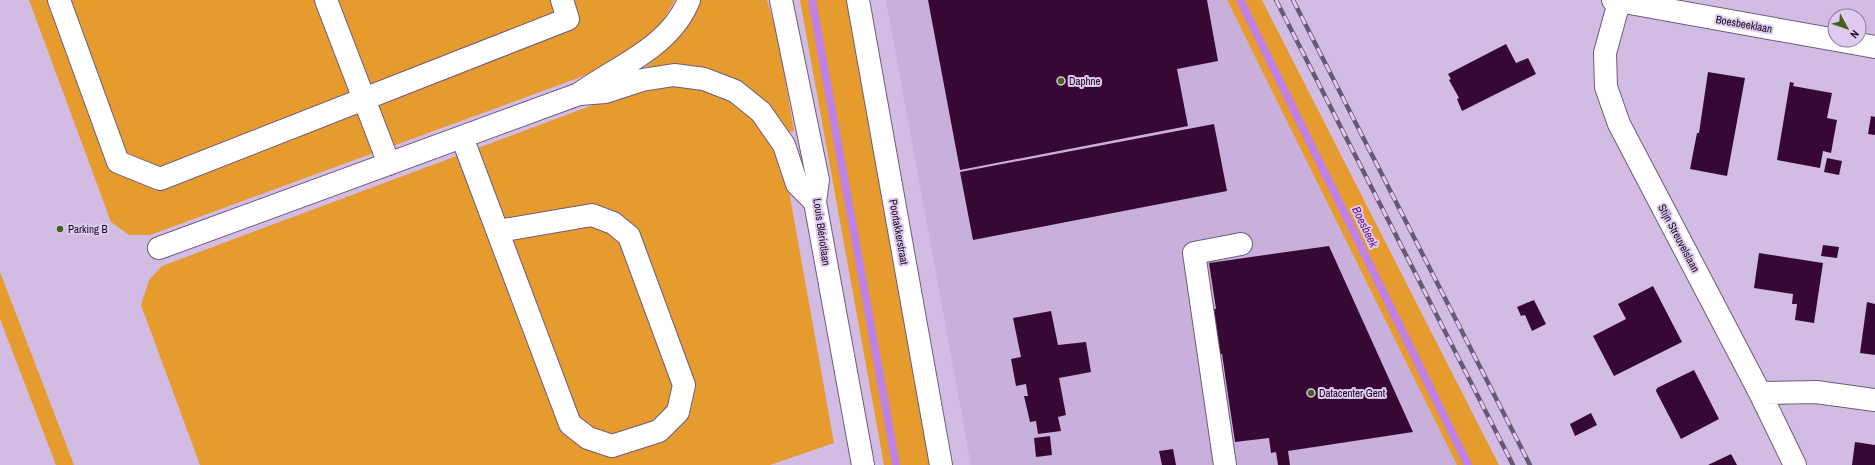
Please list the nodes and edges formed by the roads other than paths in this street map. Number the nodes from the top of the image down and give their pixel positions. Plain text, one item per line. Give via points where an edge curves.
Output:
1 (59, 0) edge
2 (326, 0) edge
3 (562, 0) edge
4 (689, 0) edge
5 (781, 0) edge
6 (858, 0) edge
7 (1616, 1) edge
8 (1875, 47) edge
9 (579, 94) junction
10 (363, 100) junction
11 (462, 137) junction
12 (389, 164) junction
13 (815, 202) junction
14 (498, 231) junction
15 (1241, 244) dead end
16 (160, 248) dead end
17 (1760, 393) junction
18 (1875, 400) edge
19 (863, 465) edge
20 (941, 465) edge
21 (1225, 465) edge
22 (1795, 465) edge

1 - 10 street via 118,162 160,179
2 - 10 street
3 - 10 street via 568,20
4 - 9 street via 668,32 643,54 599,79
5 - 13 street, Louis Blériotlaan via 818,180
6 - 20 street, Poortakkerstraat
7 - 8 street, Boesbeeklaan
7 - 17 street, Stijn Streuvelslaan via 1606,53 1606,87 1619,124
9 - 11 street
9 - 13 street via 605,92 642,80 674,75 704,79 734,91 761,112 784,145 797,184
10 - 12 street
11 - 12 street
11 - 14 street
12 - 16 street
13 - 19 street, Louis Blériotlaan
14 - 14 street via 570,424 588,438 612,446 659,431 678,412 684,385 630,236 613,223 592,215
15 - 21 street via 1194,253
17 - 18 street via 1816,392
17 - 22 street, Stijn Streuvelslaan

